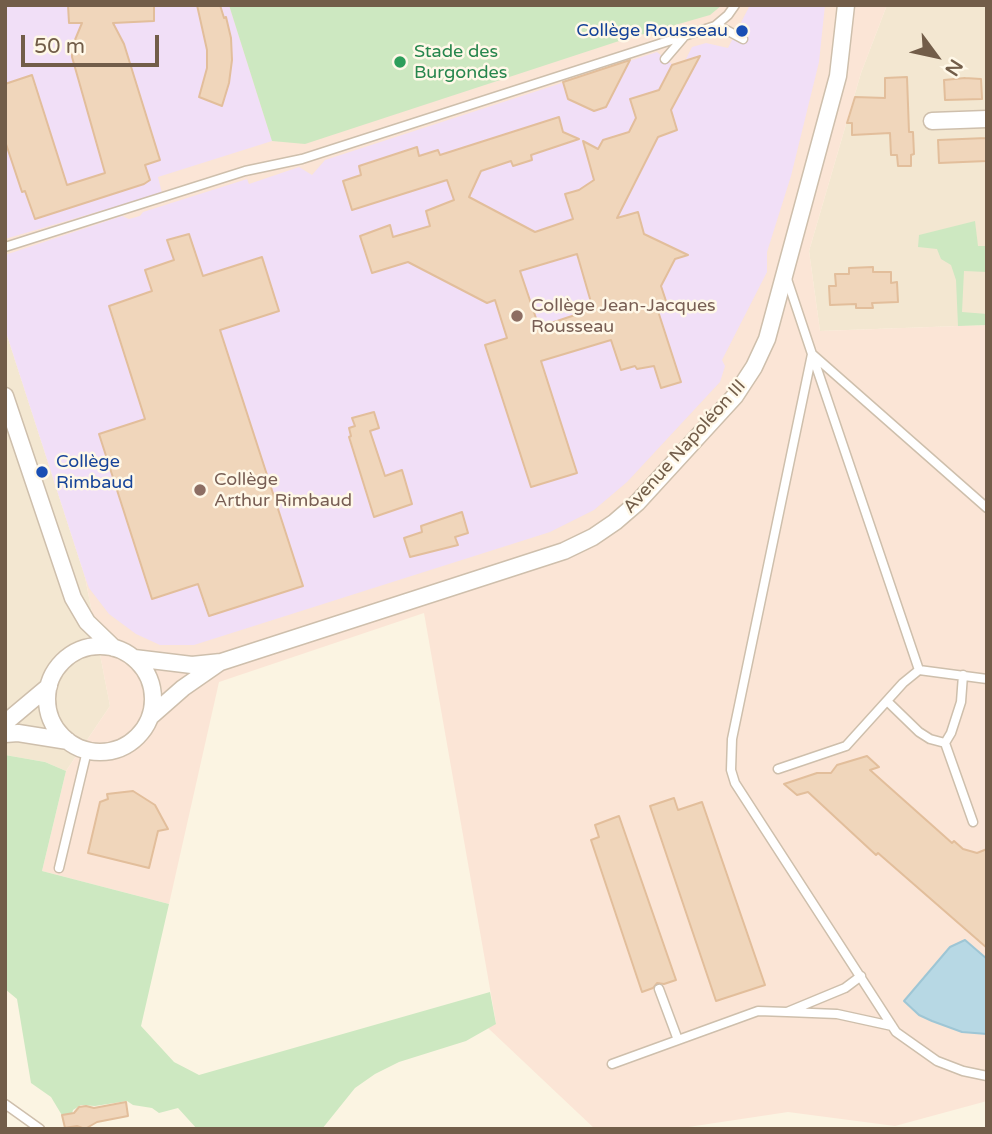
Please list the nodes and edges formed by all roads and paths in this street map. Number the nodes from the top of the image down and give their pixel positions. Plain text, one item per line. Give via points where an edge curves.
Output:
1 (735, 5) edge
2 (846, 5) edge
3 (717, 25) junction
4 (685, 36) junction
5 (743, 39) dead end
6 (665, 59) dead end
7 (987, 119) edge
8 (932, 121) dead end
9 (5, 247) edge
10 (785, 273) junction
11 (812, 354) junction
12 (5, 396) edge
13 (987, 508) edge
14 (114, 648) junction
15 (134, 658) junction
16 (221, 662) junction
17 (919, 670) junction
18 (963, 676) junction
19 (987, 678) edge
20 (49, 686) junction
21 (887, 701) junction
22 (150, 718) junction
23 (5, 723) edge
24 (5, 734) edge
25 (68, 741) junction
26 (945, 743) junction
27 (88, 751) junction
28 (778, 769) dead end
29 (973, 822) dead end
30 (59, 868) dead end
31 (862, 976) junction
32 (659, 989) dead end
33 (787, 1012) junction
34 (892, 1026) junction
35 (678, 1040) junction
36 (612, 1064) dead end
37 (987, 1076) edge
38 (5, 1104) edge
39 (40, 1129) edge

1 - 3 lane
2 - 10 street, Avenue Napoléon III via 838,76
3 - 4 lane
3 - 5 lane
4 - 6 lane
4 - 9 lane via 302,159 245,171
7 - 8 street
10 - 11 lane
10 - 16 street, Avenue Napoléon III via 767,339 746,381 615,522 593,537 529,563
11 - 13 lane
11 - 17 lane
11 - 31 lane via 730,756 735,783
12 - 14 street via 73,598 87,622
14 - 15 street
14 - 20 street via 98,646 75,652 56,670
15 - 16 street, Avenue Napoléon III via 191,665
15 - 22 street via 152,684
16 - 22 street, Avenue Napoléon III
17 - 18 lane
17 - 21 lane
18 - 19 lane
18 - 26 lane via 961,702
20 - 23 street
20 - 25 street via 51,718
21 - 26 lane via 930,740
21 - 28 lane via 846,746
22 - 27 street via 142,733 121,748
24 - 25 street
25 - 27 street
26 - 29 lane
27 - 30 lane
31 - 33 lane
31 - 34 lane
32 - 35 lane
33 - 34 lane via 837,1014
33 - 35 lane via 758,1011
34 - 37 lane via 937,1061
35 - 36 lane
38 - 39 lane

